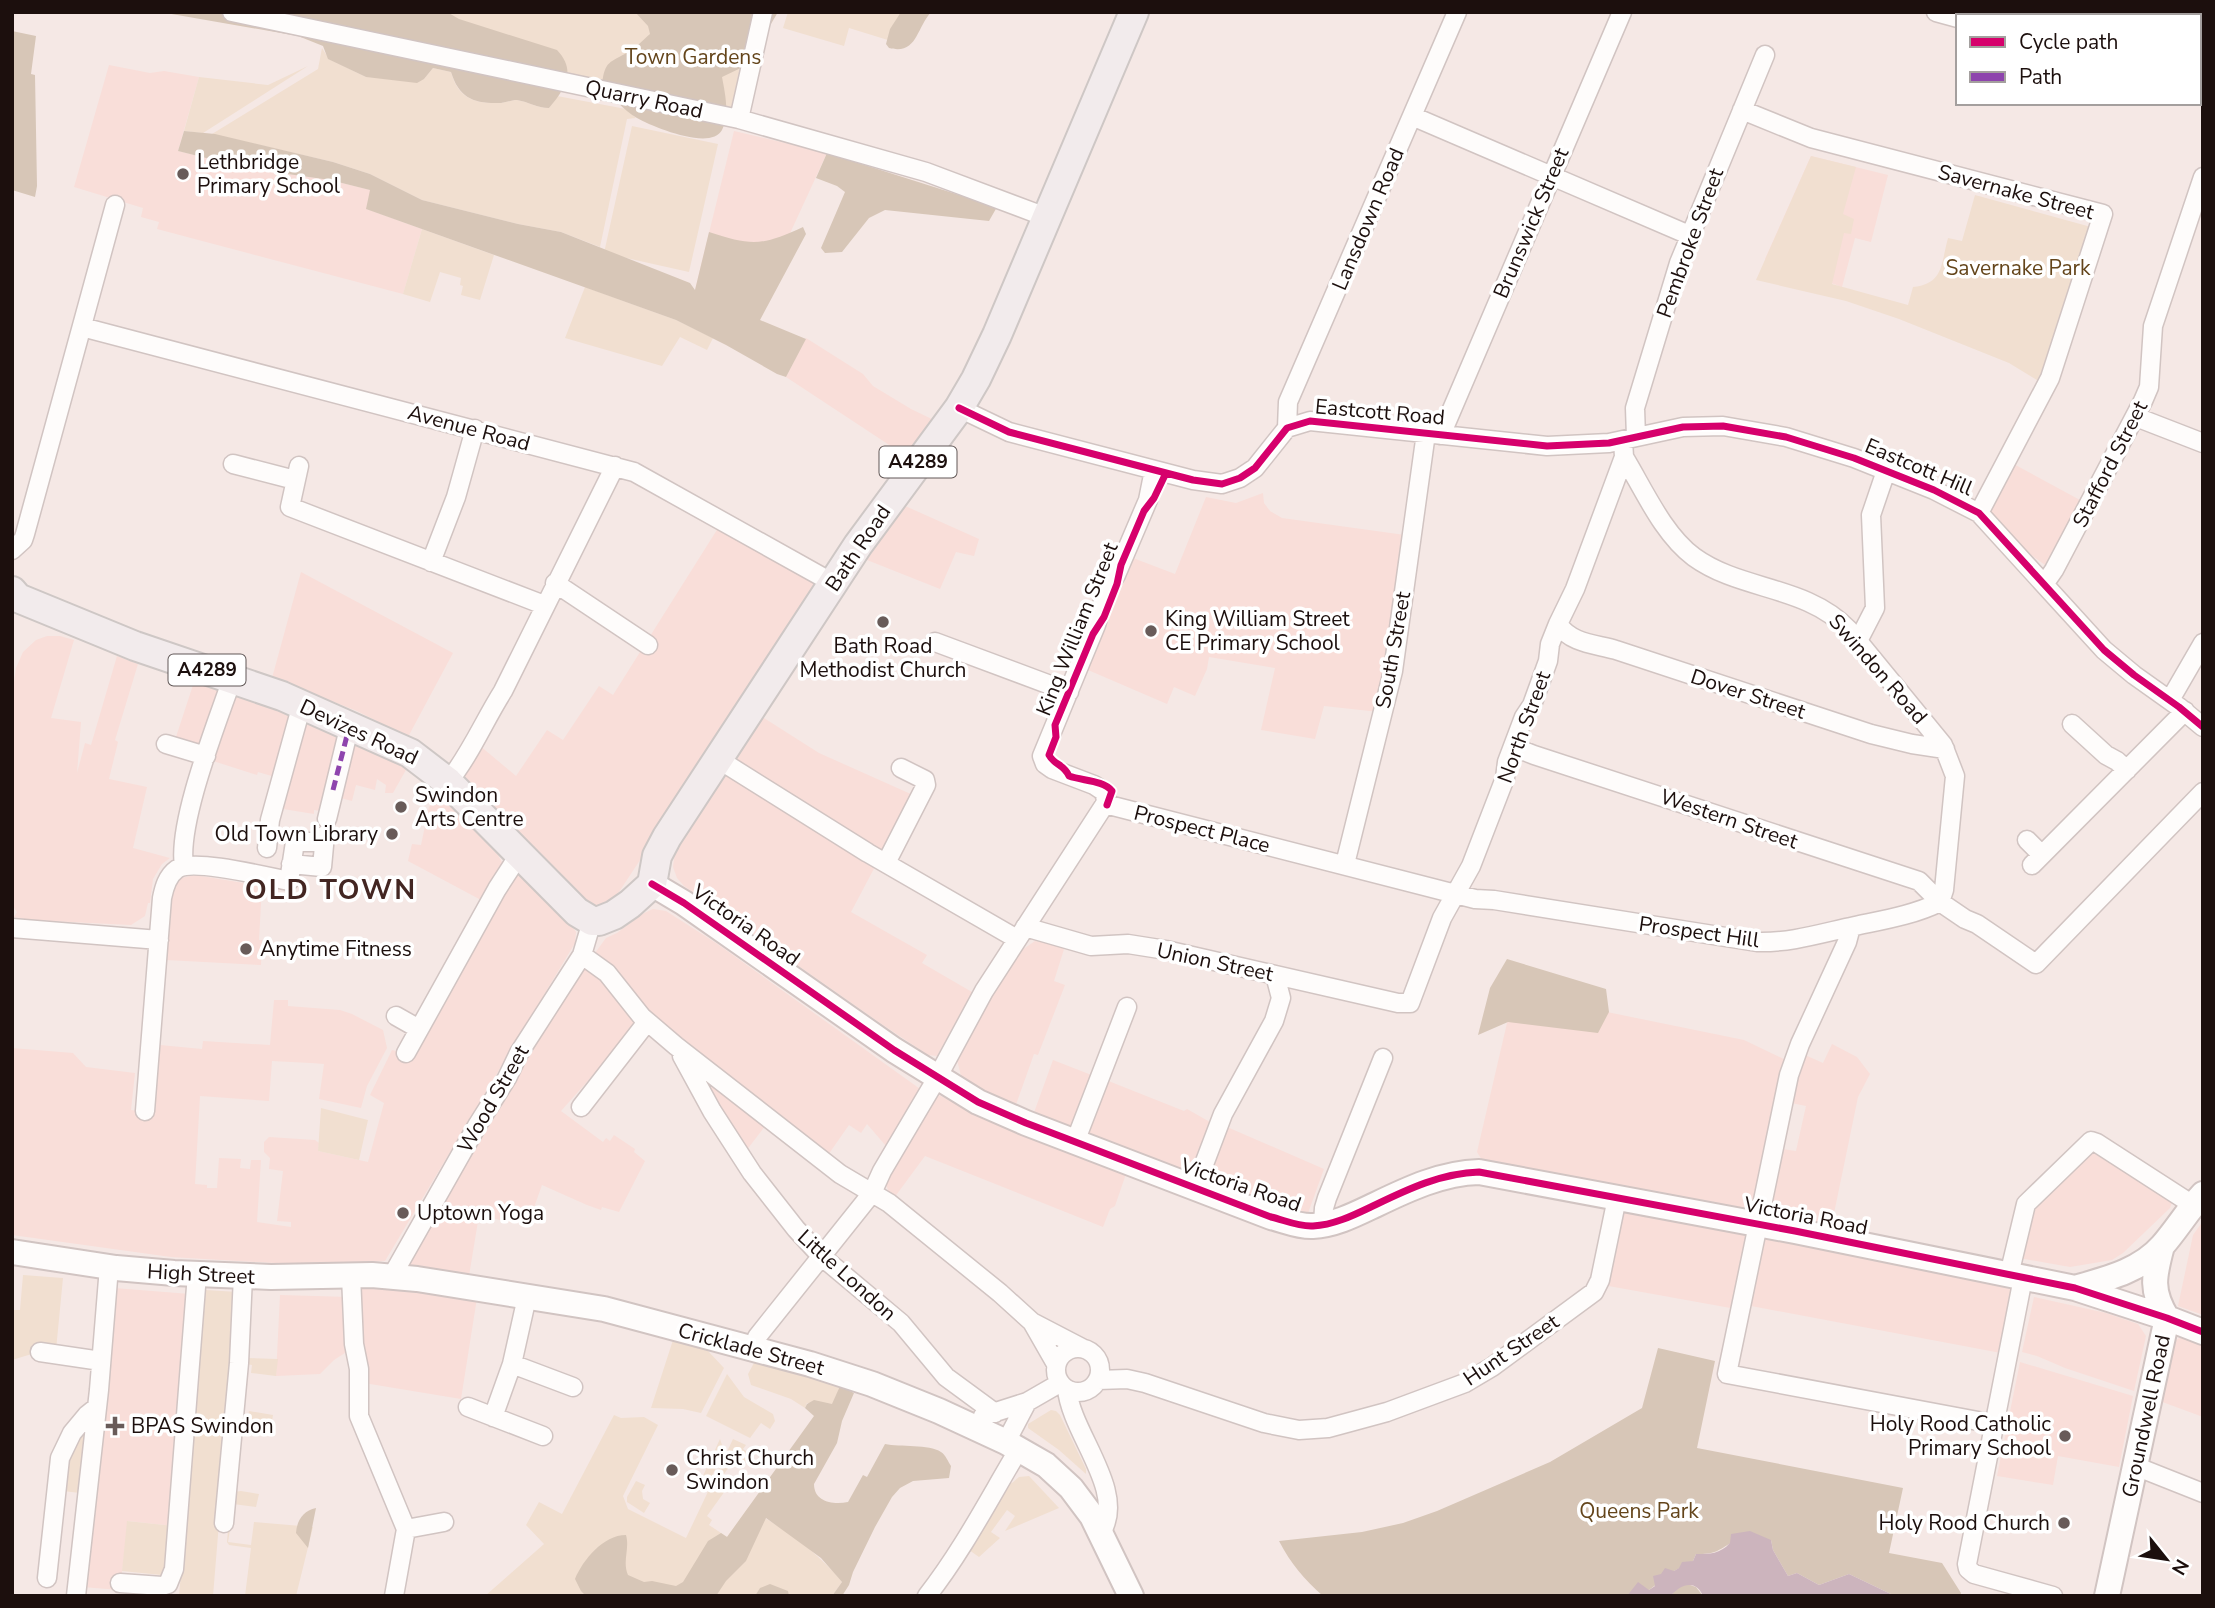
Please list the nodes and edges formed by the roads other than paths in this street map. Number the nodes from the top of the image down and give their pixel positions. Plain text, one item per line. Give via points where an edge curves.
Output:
1 (232, 12) edge
2 (764, 12) edge
3 (1134, 12) edge
4 (1457, 12) edge
5 (1622, 12) edge
6 (1936, 12) edge
7 (1956, 17) edge
8 (1765, 55) dead end
9 (1742, 110) junction
10 (1412, 116) junction
11 (739, 119) junction
12 (1551, 177) junction
13 (2203, 177) edge
14 (115, 205) dead end
15 (1046, 217) junction
16 (1689, 235) junction
17 (82, 327) junction
18 (959, 408) junction
19 (2136, 417) junction
20 (1287, 428) junction
21 (475, 429) junction
22 (1433, 434) junction
23 (2203, 443) edge
24 (1628, 445) junction
25 (233, 464) dead end
26 (615, 466) junction
27 (1154, 470) junction
28 (1886, 471) junction
29 (1979, 513) junction
30 (12, 550) edge
31 (431, 562) junction
32 (555, 583) junction
33 (833, 583) junction
34 (2045, 583) junction
35 (14, 600) edge
36 (544, 605) junction
37 (1558, 624) junction
38 (1858, 641) junction
39 (934, 642) dead end
40 (2203, 643) edge
41 (648, 645) dead end
42 (232, 679) junction
43 (1069, 692) junction
44 (2170, 700) junction
45 (302, 704) junction
46 (2185, 711) junction
47 (350, 724) junction
48 (2072, 724) dead end
49 (2203, 727) edge
50 (1515, 741) junction
51 (166, 744) dead end
52 (1945, 749) junction
53 (718, 759) junction
54 (204, 762) junction
55 (901, 768) dead end
56 (2127, 770) junction
57 (448, 782) junction
58 (2203, 792) edge
59 (1104, 804) junction
60 (325, 832) junction
61 (2027, 840) dead end
62 (267, 848) dead end
63 (519, 855) junction
64 (886, 863) junction
65 (291, 864) junction
66 (1345, 864) junction
67 (184, 866) junction
68 (652, 884) junction
69 (1456, 894) junction
70 (1940, 902) junction
71 (592, 921) junction
72 (1851, 927) junction
73 (12, 929) edge
74 (1021, 933) junction
75 (159, 940) junction
76 (582, 955) junction
77 (1275, 975) junction
78 (1405, 1004) joint
79 (1127, 1007) dead end
80 (396, 1016) dead end
81 (647, 1022) junction
82 (419, 1029) junction
83 (676, 1046) junction
84 (406, 1053) dead end
85 (1383, 1058) dead end
86 (937, 1078) junction
87 (580, 1107) dead end
88 (145, 1111) dead end
89 (1075, 1142) junction
90 (1195, 1188) junction
91 (872, 1193) junction
92 (1617, 1198) junction
93 (2198, 1199) edge
94 (1324, 1224) junction
95 (1758, 1224) junction
96 (2162, 1245) junction
97 (12, 1252) edge
98 (821, 1256) junction
99 (109, 1267) junction
100 (197, 1275) junction
101 (243, 1276) junction
102 (351, 1276) junction
103 (392, 1276) junction
104 (2016, 1277) junction
105 (2075, 1288) junction
106 (527, 1297) junction
107 (2167, 1318) junction
108 (1032, 1322) junction
109 (2203, 1332) edge
110 (757, 1337) dead end
111 (1082, 1348) junction
112 (40, 1352) dead end
113 (101, 1361) junction
114 (512, 1364) junction
115 (1056, 1364) junction
116 (1098, 1380) junction
117 (1063, 1386) junction
118 (573, 1387) dead end
119 (1027, 1402) junction
120 (97, 1407) junction
121 (468, 1407) dead end
122 (995, 1413) junction
123 (493, 1417) junction
124 (962, 1421) junction
125 (1994, 1424) junction
126 (543, 1436) dead end
127 (1013, 1446) junction
128 (2135, 1466) junction
129 (2203, 1493) edge
130 (444, 1522) dead end
131 (224, 1523) dead end
132 (406, 1529) junction
133 (1102, 1531) junction
134 (47, 1578) dead end
135 (120, 1583) dead end
136 (76, 1596) edge
137 (394, 1596) edge
138 (927, 1596) edge
139 (1131, 1596) edge
140 (2053, 1596) edge
141 (2107, 1596) edge

1 - 11 street, Quarry Road
2 - 11 street
3 - 15 main road, Bath Road / A4289
4 - 10 street, Lansdown Road
5 - 12 street, Brunswick Street
6 - 7 street
8 - 9 street, Pembroke Street
9 - 16 street, Pembroke Street
9 - 29 street, Savernake Street via 1811,138 2103,214 2050,378
10 - 12 street
10 - 20 street, Lansdown Road via 1288,402
11 - 15 street, Quarry Road via 926,172
12 - 16 street
12 - 22 street, Brunswick Street
13 - 19 street, Stafford Street via 2153,327 2149,387
14 - 17 street
15 - 18 main road, Bath Road / A4289 via 997,335
16 - 24 street, Pembroke Street via 1635,408
17 - 21 street, Avenue Road
17 - 30 street via 25,534
18 - 27 street, Eastcott Road via 1009,432
18 - 33 main road, Bath Road / A4289
19 - 23 street
19 - 34 street, Stafford Street
20 - 22 street, Eastcott Road via 1324,421
20 - 27 street, Eastcott Road via 1255,468 1233,481 1208,483
21 - 26 street, Avenue Road
21 - 31 street
22 - 24 street, Eastcott Road via 1547,446
22 - 66 street, South Street via 1415,513 1393,671
24 - 28 street, Eastcott Hill via 1662,430 1746,428 1815,445
24 - 37 street, North Street
24 - 38 street, Swindon Road via 1669,530 1688,552 1712,568 1825,608
25 - 31 street via 297,473 290,507
26 - 32 street
26 - 33 street, Avenue Road via 646,476
27 - 43 street, King William Street via 1148,500
28 - 29 street, Eastcott Hill
28 - 38 street via 1872,510 1875,608
29 - 34 street, Eastcott Hill
31 - 36 street
32 - 36 street
32 - 41 street
33 - 53 main road, Bath Road / A4289
34 - 44 street, Eastcott Hill via 2104,650
35 - 42 main road, Devizes Road / A4289
36 - 57 street via 503,691
37 - 50 street, North Street via 1532,705
37 - 52 street, Dover Street via 1566,635 1578,640 1871,734
38 - 52 street, Swindon Road
39 - 43 street
40 - 44 street
42 - 45 main road, Devizes Road / A4289
42 - 54 street
43 - 59 street, King William Street via 1043,760 1052,769 1100,789
44 - 46 street, Eastcott Hill
45 - 47 main road, Devizes Road / A4289
45 - 62 street via 270,820
46 - 49 street, Eastcott Hill
46 - 56 street
47 - 57 main road, Devizes Road / A4289 via 410,752
47 - 60 street
48 - 56 street
50 - 69 street, North Street via 1495,806
50 - 70 street, Western Street via 1529,753 1912,878
51 - 54 street
52 - 70 street, Swindon Road via 1955,784
53 - 64 street
53 - 68 main road, Bath Road / A4289 via 659,850
54 - 67 street via 185,834
55 - 64 street via 925,780 926,785
56 - 61 street via 2037,860
57 - 63 main road, Devizes Road / A4289
58 - 70 street, Western Street via 2036,964
59 - 66 street, Prospect Place
59 - 74 street, Prospect Place
60 - 65 street via 295,842
60 - 65 street via 322,867
63 - 71 main road, Devizes Road / A4289
63 - 82 street
64 - 74 street
65 - 67 street via 289,881
66 - 69 street, Prospect Place
67 - 75 street via 164,888
68 - 71 main road via 614,915
68 - 86 street, Victoria Road
69 - 72 street, Prospect Hill via 1757,942
69 - 78 street, North Street via 1431,946 1414,997
70 - 72 street, Prospect Hill
71 - 76 street, Wood Street
72 - 95 street via 1794,1059
73 - 75 street
74 - 77 street, Union Street via 1091,946 1128,944
74 - 86 street, Prospect Place
75 - 88 street
76 - 81 street via 607,973
76 - 103 street, Wood Street via 519,1053
77 - 78 street, Union Street
77 - 90 street via 1282,998 1274,1021 1223,1114
79 - 89 street
80 - 82 street
81 - 83 street
81 - 87 street
82 - 84 street
83 - 91 street
83 - 98 street, Little London via 752,1173
85 - 94 street via 1327,1198
86 - 89 street, Victoria Road via 981,1104
86 - 91 street, Prospect Place
89 - 90 street, Victoria Road
90 - 94 street, Victoria Road via 1297,1224
91 - 98 street, Prospect Place
91 - 108 street
92 - 94 street, Victoria Road via 1472,1172 1423,1184
92 - 95 street, Victoria Road
92 - 116 street, Hunt Street via 1597,1287 1493,1366 1448,1391 1311,1430 1264,1423 1145,1383
93 - 96 street
93 - 104 street via 2094,1141 2087,1143 2024,1206
95 - 104 street, Victoria Road
95 - 125 street via 1727,1374
96 - 105 street via 2136,1266
96 - 107 street via 2154,1287
97 - 99 street, High Street
98 - 110 street, Prospect Place
98 - 122 street, Little London via 901,1323 946,1377
99 - 100 street, High Street
99 - 113 street
100 - 101 street, High Street
100 - 135 street via 174,1569 168,1584 162,1586
101 - 102 street, High Street
101 - 131 street
102 - 103 street, High Street
102 - 132 street via 359,1416
103 - 106 street, Cricklade Street
104 - 105 street, Victoria Road
104 - 125 street
105 - 107 street, Victoria Road
106 - 114 street
106 - 124 street, Cricklade Street via 617,1312 789,1358 872,1384
107 - 109 street, Victoria Road
107 - 128 street, Groundwell Road
108 - 111 street
108 - 115 street
111 - 115 street via 1063,1353
111 - 116 street via 1098,1360
112 - 113 street
113 - 120 street
114 - 118 street
114 - 123 street
115 - 117 street
116 - 117 street via 1086,1391
117 - 119 street
117 - 133 street via 1107,1498 1108,1521
119 - 122 street
119 - 127 street
120 - 134 street via 72,1433 60,1458
120 - 136 street
121 - 123 street
122 - 124 street
123 - 126 street
124 - 127 street, Cricklade Street
125 - 140 street via 1968,1569
127 - 133 street, Cricklade Street via 1051,1469
127 - 138 street via 966,1543
128 - 129 street
128 - 141 street, Groundwell Road
130 - 132 street
132 - 137 street
133 - 139 street, Cricklade Street

